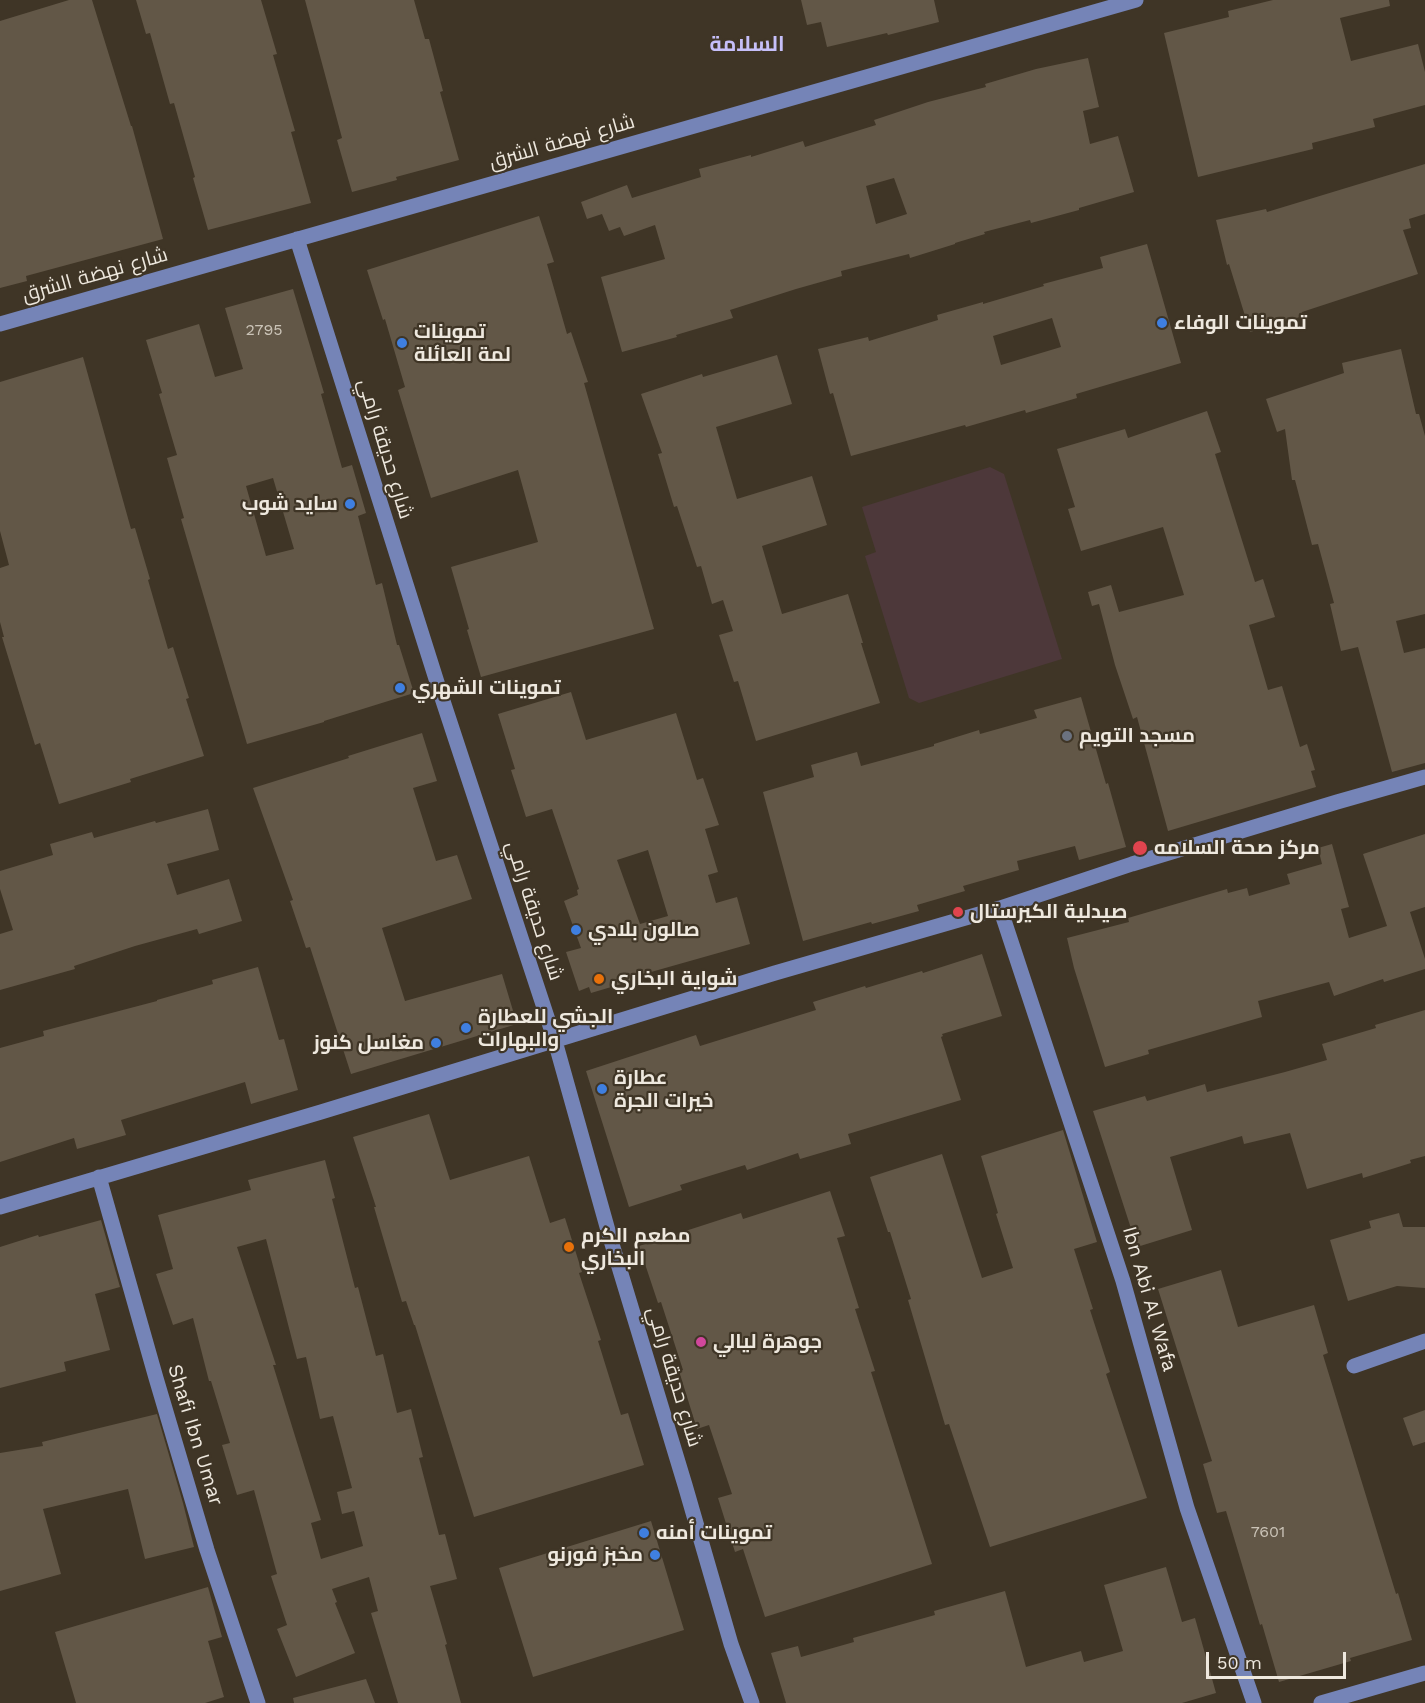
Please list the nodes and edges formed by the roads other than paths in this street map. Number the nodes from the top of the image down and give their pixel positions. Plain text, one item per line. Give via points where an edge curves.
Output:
1 (1136, 0) edge
2 (297, 239) junction
3 (0, 324) edge
4 (1425, 777) edge
5 (1000, 908) junction
6 (555, 1041) junction
7 (99, 1178) junction
8 (0, 1207) edge
9 (1425, 1341) edge
10 (1354, 1366) dead end
11 (1425, 1673) edge
12 (258, 1703) edge
13 (752, 1703) edge
14 (1254, 1703) edge
15 (1321, 1703) edge

1 - 2 street, شارع نهضة الشرق
2 - 3 street, شارع نهضة الشرق
2 - 6 street, شارع حديقة رامي
4 - 5 street via 1336,801
5 - 6 street
5 - 14 street, Ibn Abi Al Wafa via 1124,1281 1187,1508
6 - 7 street
6 - 13 street, شارع حديقة رامي via 731,1644
7 - 8 street
7 - 12 street, Shafi Ibn Umar via 200,1527
9 - 10 street
11 - 15 street

